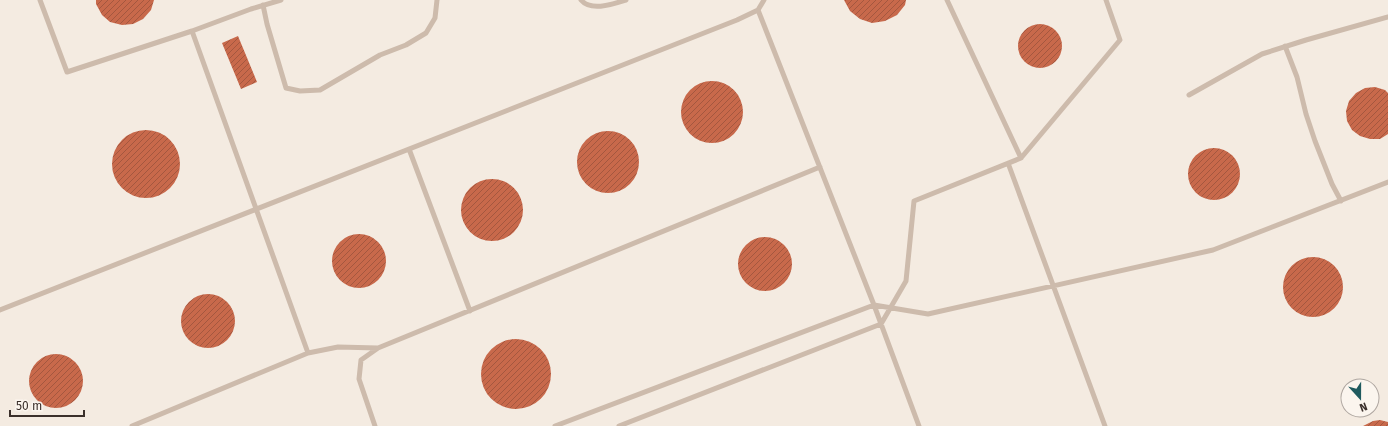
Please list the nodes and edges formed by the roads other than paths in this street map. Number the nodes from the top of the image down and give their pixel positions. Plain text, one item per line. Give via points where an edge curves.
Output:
1 (40, 0) edge
2 (281, 0) edge
3 (437, 0) edge
4 (581, 0) edge
5 (626, 0) edge
6 (764, 0) edge
7 (947, 0) edge
8 (1106, 0) edge
9 (263, 5) junction
10 (758, 10) junction
11 (1388, 17) edge
12 (192, 31) junction
13 (1285, 46) junction
14 (1189, 95) dead end
15 (409, 149) junction
16 (1021, 158) junction
17 (1008, 163) junction
18 (820, 167) junction
19 (1388, 182) edge
20 (1340, 201) junction
21 (256, 210) junction
22 (1053, 286) junction
23 (874, 305) junction
24 (890, 308) junction
25 (0, 310) edge
26 (470, 311) junction
27 (881, 324) junction
28 (378, 348) junction
29 (308, 353) junction
30 (132, 426) edge
31 (376, 426) edge
32 (555, 426) edge
33 (619, 426) edge
34 (919, 426) edge
35 (1105, 426) edge

1 - 12 lane via 67,72
2 - 9 lane
3 - 9 lane via 435,18 426,33 380,54 320,90 300,91 286,88
4 - 5 lane via 590,6 599,7
6 - 10 lane
7 - 16 lane
8 - 16 lane via 1120,40
9 - 12 lane
10 - 15 lane
10 - 18 lane
11 - 13 lane
12 - 21 lane
13 - 14 lane via 1262,54
13 - 20 lane via 1297,77 1315,141
15 - 21 lane
15 - 26 lane
16 - 17 lane
17 - 22 lane
17 - 24 lane via 914,201 906,281
18 - 23 lane
18 - 26 lane
19 - 20 lane
20 - 22 lane via 1213,250
21 - 25 lane
21 - 29 lane
22 - 24 lane via 928,314
22 - 35 lane
23 - 24 lane
23 - 27 lane
23 - 32 lane
24 - 27 lane
26 - 28 lane
27 - 33 lane
27 - 34 lane
28 - 29 lane via 338,347
28 - 31 lane via 361,360 359,379
29 - 30 lane

